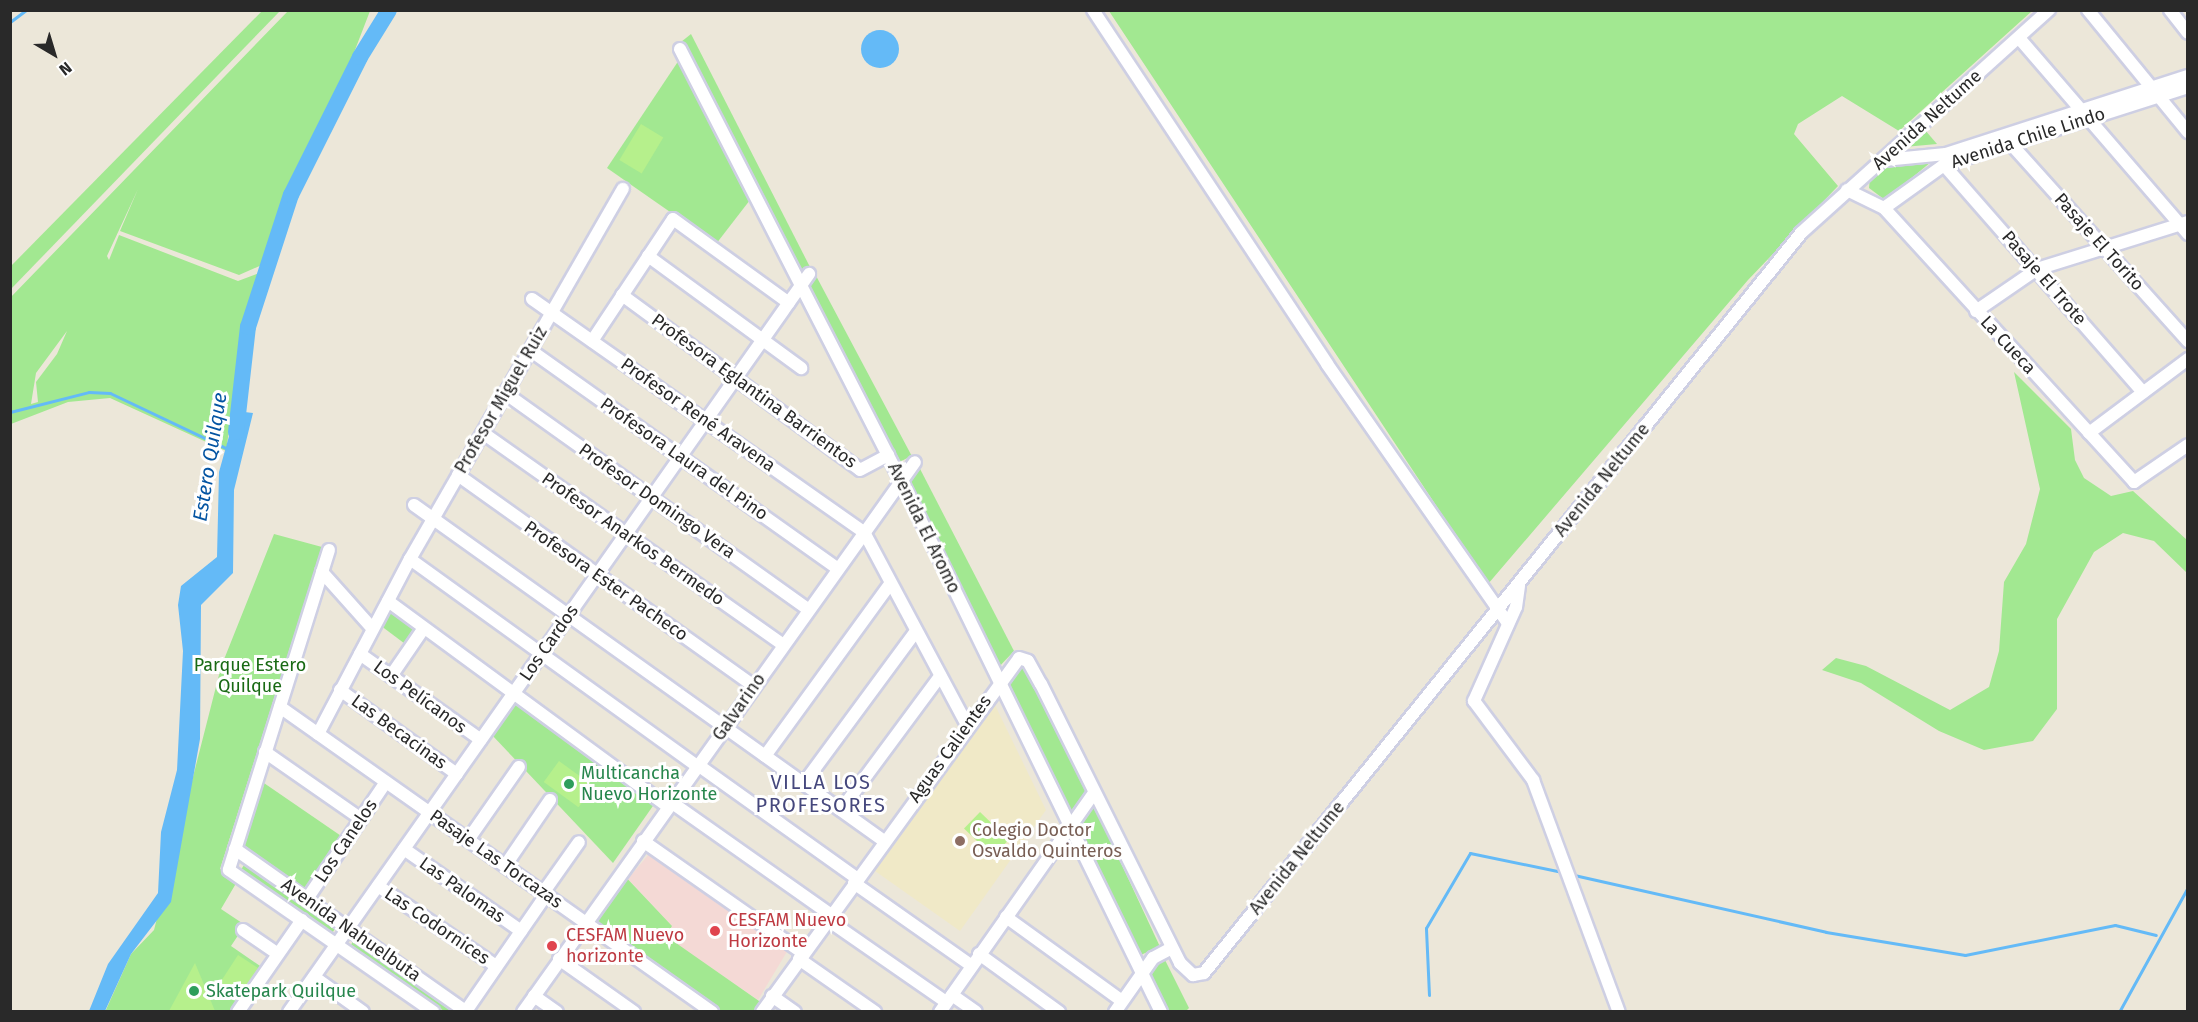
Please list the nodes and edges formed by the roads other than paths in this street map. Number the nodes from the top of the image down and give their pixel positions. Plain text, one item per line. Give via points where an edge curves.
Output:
1 (1093, 10) edge
2 (2049, 10) edge
3 (2088, 10) edge
4 (2170, 10) edge
5 (2187, 33) edge
6 (2019, 38) junction
7 (680, 49) dead end
8 (2187, 75) edge
9 (2187, 87) edge
10 (2153, 93) junction
11 (2082, 117) junction
12 (2187, 132) edge
13 (2011, 144) junction
14 (1884, 160) junction
15 (1944, 165) junction
16 (623, 189) dead end
17 (1847, 190) junction
18 (1884, 208) junction
19 (2183, 223) edge
20 (2187, 234) edge
21 (2105, 248) junction
22 (648, 256) junction
23 (2037, 269) junction
24 (809, 274) dead end
25 (799, 289) junction
26 (622, 295) junction
27 (532, 299) dead end
28 (789, 303) junction
29 (1976, 311) junction
30 (552, 312) junction
31 (763, 339) junction
32 (592, 341) junction
33 (2187, 341) edge
34 (530, 350) junction
35 (2187, 358) edge
36 (801, 368) dead end
37 (737, 377) junction
38 (2143, 392) junction
39 (505, 393) junction
40 (705, 422) junction
41 (483, 432) junction
42 (2089, 433) junction
43 (2187, 445) edge
44 (888, 454) junction
45 (681, 456) junction
46 (915, 462) dead end
47 (458, 475) junction
48 (902, 482) junction
49 (652, 498) junction
50 (414, 505) dead end
51 (434, 518) junction
52 (864, 532) junction
53 (626, 534) junction
54 (329, 550) dead end
55 (410, 560) junction
56 (837, 568) junction
57 (322, 572) junction
58 (597, 575) junction
59 (890, 584) junction
60 (1519, 586) junction
61 (385, 607) junction
62 (808, 609) junction
63 (1499, 610) junction
64 (569, 615) junction
65 (1508, 623) junction
66 (424, 628) junction
67 (373, 629) junction
68 (916, 631) junction
69 (783, 645) junction
70 (360, 654) junction
71 (541, 654) junction
72 (391, 676) junction
73 (940, 676) junction
74 (999, 681) junction
75 (754, 686) junction
76 (340, 690) junction
77 (514, 693) junction
78 (280, 707) junction
79 (966, 723) junction
80 (725, 727) junction
81 (318, 734) junction
82 (481, 740) junction
83 (265, 752) junction
84 (765, 756) junction
85 (519, 766) dead end
86 (698, 766) junction
87 (457, 774) junction
88 (386, 782) junction
89 (804, 783) junction
90 (1093, 794) junction
91 (550, 800) dead end
92 (669, 804) junction
93 (841, 810) junction
94 (429, 813) junction
95 (361, 819) junction
96 (1070, 825) junction
97 (468, 840) junction
98 (643, 841) junction
99 (884, 841) junction
100 (579, 842) dead end
101 (235, 849) junction
102 (404, 849) junction
103 (505, 866) junction
104 (856, 881) junction
105 (378, 886) junction
106 (544, 894) junction
107 (307, 899) junction
108 (1006, 916) junction
109 (829, 917) junction
110 (302, 920) junction
111 (585, 922) junction
112 (348, 928) junction
113 (243, 930) dead end
114 (521, 931) junction
115 (337, 944) junction
116 (1172, 948) junction
117 (278, 954) junction
118 (979, 954) junction
119 (801, 956) junction
120 (560, 959) junction
121 (496, 966) junction
122 (972, 966) junction
123 (1142, 973) junction
124 (314, 977) junction
125 (534, 996) junction
126 (772, 996) junction
127 (946, 1003) edge
128 (1119, 1006) edge
129 (706, 1010) edge
130 (238, 1011) edge
131 (291, 1011) edge
132 (363, 1011) edge
133 (433, 1011) edge
134 (466, 1011) edge
135 (523, 1011) edge
136 (557, 1011) edge
137 (634, 1011) edge
138 (762, 1011) edge
139 (795, 1011) edge
140 (875, 1011) edge
141 (976, 1011) edge
142 (1059, 1011) edge
143 (1161, 1011) edge
144 (1619, 1011) edge

1 - 63 street via 1327,364
2 - 6 street, Avenida Neltume
3 - 10 street
4 - 5 street
6 - 11 street
6 - 14 street, Avenida Neltume
7 - 25 street, Avenida El Aromo
8 - 10 street, Avenida Chile Lindo
9 - 10 street, Avenida Chile Lindo
10 - 11 street, Avenida Chile Lindo
10 - 12 street
11 - 13 street, Avenida Chile Lindo
11 - 14 street, Avenida Chile Lindo via 1946,154
11 - 19 street
13 - 15 street, Avenida Chile Lindo
13 - 21 street, Pasaje El Torito
14 - 17 street, Avenida Neltume
15 - 18 street, Avenida Chile Lindo
15 - 23 street, Pasaje El Trote
16 - 30 street, Profesor Miguel Ruiz
17 - 18 street
17 - 60 street, Avenida Neltume via 1801,233
18 - 29 street, La Cueca
19 - 20 street
19 - 21 street
21 - 23 street
21 - 33 street, Pasaje El Torito
22 - 26 street
22 - 28 street via 672,219
22 - 31 street
23 - 29 street
23 - 38 street, Pasaje El Trote
24 - 25 street, Los Cardos
25 - 28 street, Los Cardos
25 - 44 street, Avenida El Aromo
26 - 32 street
26 - 37 street, Profesora Eglantina Barrientos
27 - 30 street, Profesor René Aravena
28 - 31 street, Los Cardos
29 - 42 street, La Cueca
30 - 32 street, Profesor René Aravena
30 - 34 street, Profesor Miguel Ruiz
31 - 36 street
31 - 37 street, Los Cardos
32 - 40 street, Profesor René Aravena
34 - 39 street, Profesor Miguel Ruiz
34 - 45 street, Profesora Laura del Pino
35 - 38 street
37 - 40 street, Los Cardos
37 - 44 street, Profesora Eglantina Barrientos via 860,470
38 - 42 street
39 - 41 street, Profesor Miguel Ruiz
39 - 49 street, Profesor Domingo Vera
40 - 45 street, Los Cardos
40 - 52 street, Profesor René Aravena
41 - 47 street, Profesor Miguel Ruiz
41 - 53 street, Profesor Anarkos Bermedo
42 - 43 street, La Cueca via 2134,482
44 - 48 street, Avenida El Aromo
45 - 49 street, Los Cardos
45 - 56 street, Profesora Laura del Pino
46 - 48 street, Galvarino
47 - 51 street, Profesor Miguel Ruiz
47 - 58 street, Profesora Ester Pacheco
48 - 52 street, Galvarino
48 - 74 street, Avenida El Aromo
49 - 53 street, Los Cardos
49 - 62 street, Profesor Domingo Vera
50 - 51 street
51 - 55 street, Profesor Miguel Ruiz
51 - 64 street
52 - 56 street, Galvarino
52 - 59 street
53 - 58 street, Los Cardos
53 - 69 street, Profesor Anarkos Bermedo
54 - 57 street
55 - 61 street, Profesor Miguel Ruiz
55 - 71 street
56 - 62 street, Galvarino
57 - 67 street
57 - 78 street
58 - 64 street, Los Cardos
58 - 75 street, Profesora Ester Pacheco
59 - 68 street
59 - 84 street
60 - 63 street, Avenida Neltume
60 - 65 street
61 - 66 street
61 - 67 street, Profesor Miguel Ruiz
62 - 69 street, Galvarino
63 - 65 street
63 - 116 street, Avenida Neltume via 1209,969 1189,973
64 - 71 street, Los Cardos
64 - 80 street
65 - 144 street via 1474,701 1533,780
66 - 72 street
66 - 77 street
67 - 70 street, Profesor Miguel Ruiz
68 - 73 street
68 - 89 street
69 - 75 street, Galvarino
70 - 72 street, Los Pelícanos
70 - 76 street, Profesor Miguel Ruiz
71 - 77 street, Los Cardos
71 - 86 street
72 - 82 street, Los Pelícanos
73 - 79 street
73 - 93 street
74 - 79 street, Aguas Calientes
74 - 90 street, Aguas Calientes via 1012,662 1021,658 1030,664
74 - 96 street, Avenida El Aromo
75 - 80 street, Galvarino
76 - 81 street, Profesor Miguel Ruiz
76 - 87 street, Las Becacinas
77 - 82 street, Los Cardos
77 - 92 street
78 - 81 street, Pasaje Las Torcazas
78 - 83 street
79 - 99 street, Aguas Calientes
80 - 84 street
80 - 86 street, Galvarino
81 - 88 street, Pasaje Las Torcazas
82 - 87 street, Los Cardos
83 - 95 street
83 - 101 street
84 - 89 street
85 - 97 street
86 - 92 street, Galvarino
86 - 104 street
87 - 94 street, Los Cardos
88 - 94 street, Pasaje Las Torcazas
88 - 95 street, Los Canelos
89 - 93 street
90 - 96 street
90 - 116 street
91 - 103 street
92 - 98 street, Galvarino
92 - 109 street
93 - 99 street
94 - 97 street, Pasaje Las Torcazas
94 - 102 street, Los Cardos
95 - 107 street, Los Canelos
96 - 108 street
96 - 123 street, Avenida El Aromo
97 - 103 street, Pasaje Las Torcazas
98 - 111 street, Galvarino
98 - 119 street
99 - 104 street, Aguas Calientes
100 - 106 street
101 - 107 street, Avenida Nahuelbuta
101 - 110 street, Avenida Nahuelbuta via 230,870
102 - 105 street, Los Cardos
102 - 114 street, Las Palomas
103 - 106 street, Pasaje Las Torcazas
104 - 109 street, Aguas Calientes
104 - 122 street
105 - 112 street, Los Cardos
105 - 121 street, Las Codornices
106 - 111 street, Pasaje Las Torcazas
106 - 114 street
107 - 112 street, Avenida Nahuelbuta
108 - 118 street
108 - 128 street
109 - 119 street, Aguas Calientes
109 - 127 street
110 - 115 street, Avenida Nahuelbuta
110 - 117 street
111 - 120 street, Galvarino
111 - 129 street, Pasaje Las Torcazas
112 - 115 street, Los Cardos
112 - 134 street, Avenida Nahuelbuta
113 - 117 street
114 - 121 street
115 - 124 street, Los Cardos
115 - 133 street, Avenida Nahuelbuta
116 - 123 street via 1153,958
117 - 130 street
118 - 122 street
118 - 142 street
119 - 126 street, Aguas Calientes
119 - 140 street
120 - 125 street, Galvarino
120 - 137 street
121 - 134 street
122 - 127 street
123 - 128 street
123 - 143 street, Avenida El Aromo
124 - 131 street, Los Cardos
124 - 132 street
125 - 135 street, Galvarino
125 - 136 street
126 - 138 street, Aguas Calientes
126 - 139 street
127 - 141 street

